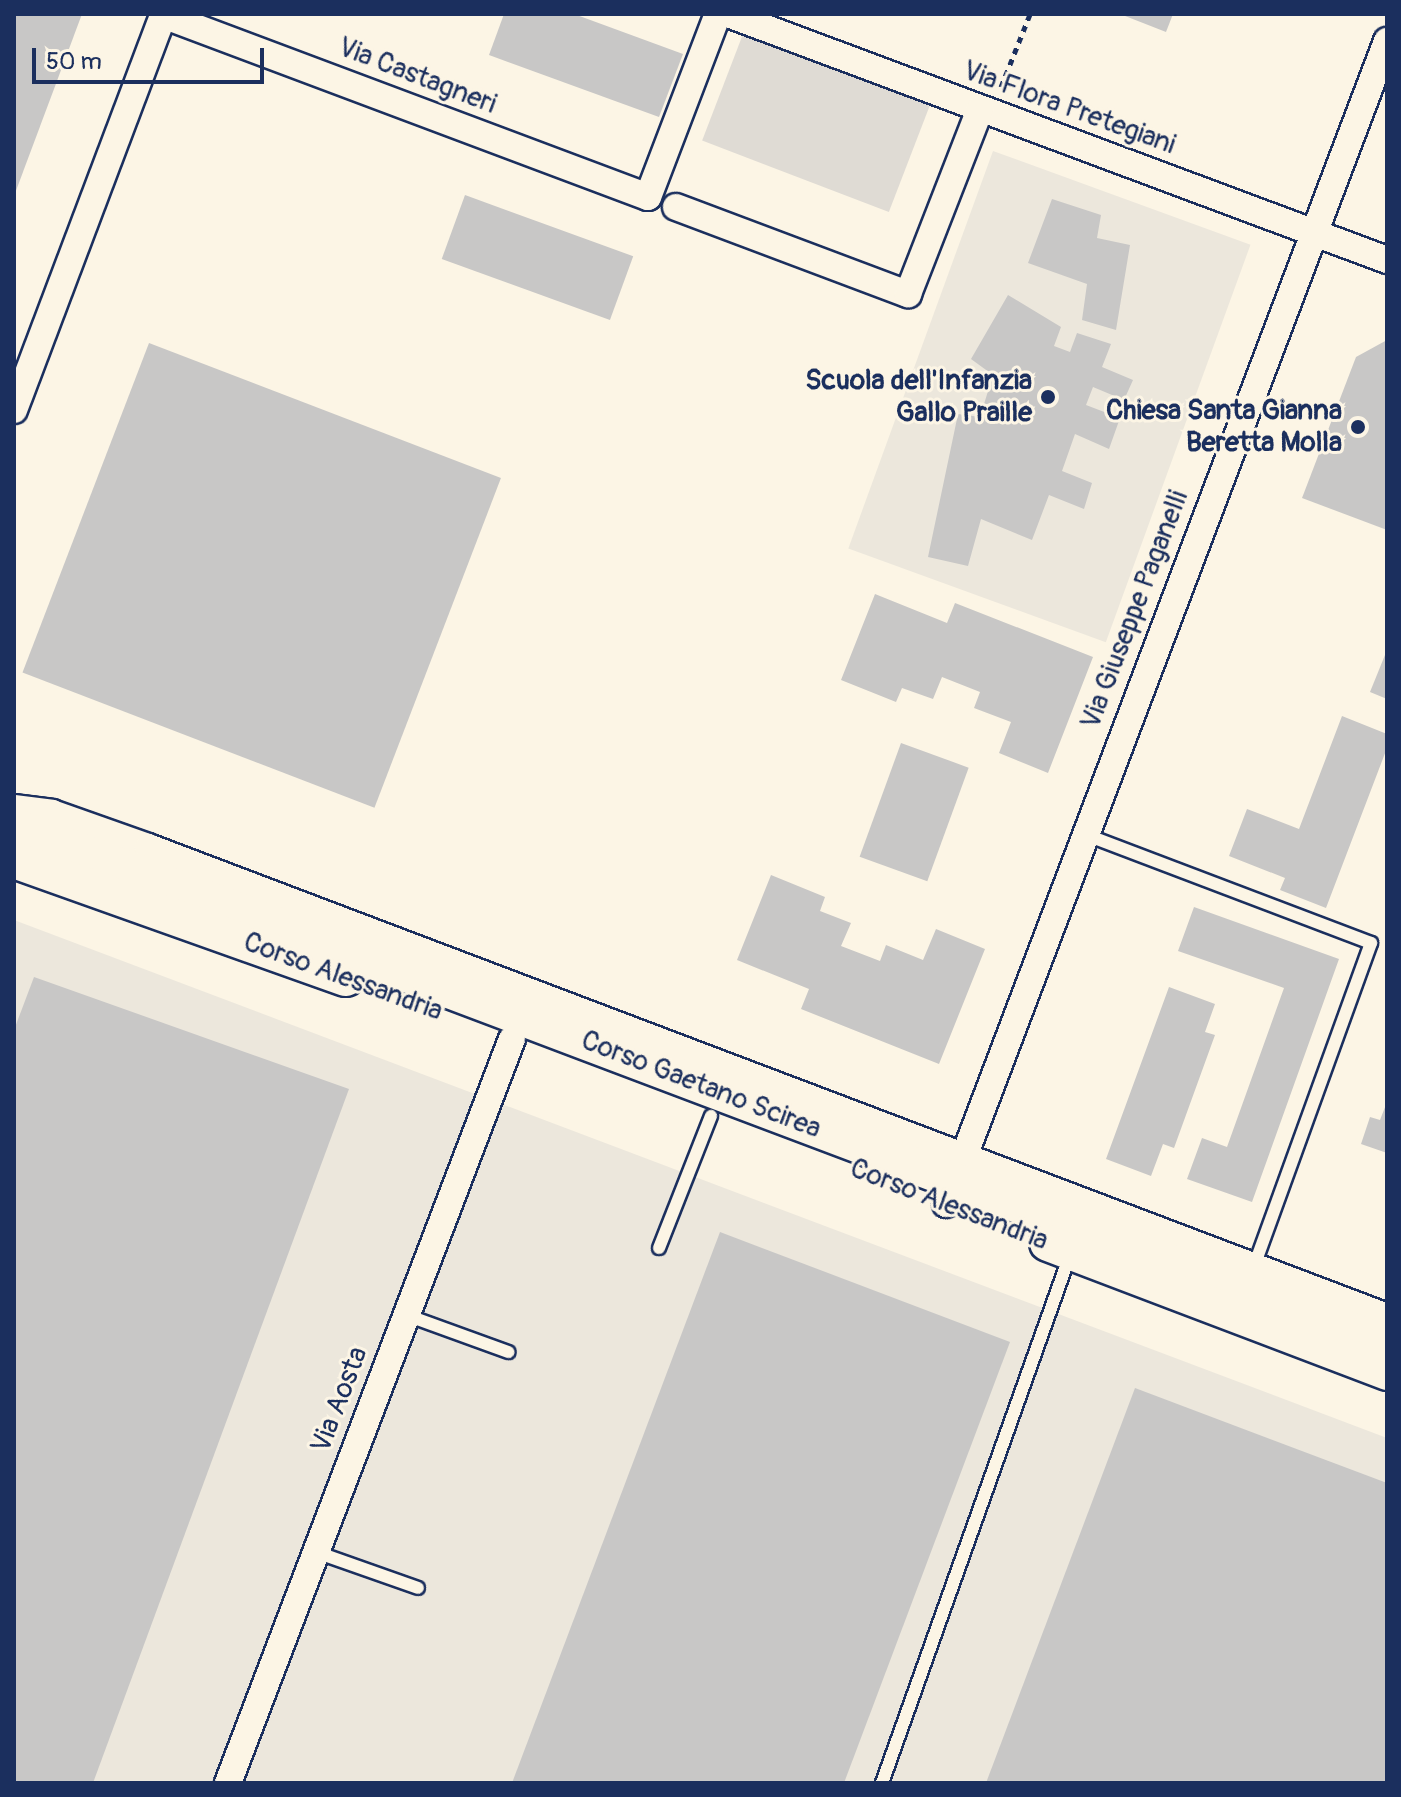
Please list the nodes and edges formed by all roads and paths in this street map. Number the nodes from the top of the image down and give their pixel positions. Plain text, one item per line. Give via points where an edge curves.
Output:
1 (718, 14) edge
2 (728, 14) edge
3 (1030, 14) edge
4 (164, 15) edge
5 (1387, 41) edge
6 (989, 101) junction
7 (676, 207) dead end
8 (1314, 233) junction
9 (1387, 260) edge
10 (14, 410) edge
11 (14, 808) edge
12 (14, 826) edge
13 (1084, 834) junction
14 (14, 860) edge
15 (512, 1039) junction
16 (711, 1116) junction
17 (954, 1181) junction
18 (659, 1248) dead end
19 (1071, 1252) junction
20 (1253, 1269) junction
21 (406, 1315) junction
22 (1387, 1317) edge
23 (1387, 1344) edge
24 (508, 1352) dead end
25 (1387, 1372) edge
26 (316, 1552) junction
27 (418, 1588) dead end
28 (228, 1783) edge
29 (882, 1783) edge

1 - 4 street, Via Castagneri via 648,197
2 - 6 street, Via Flora Pretegiani
3 - 6 path
4 - 10 street
5 - 8 street, Via Giuseppe Paganelli
6 - 7 street via 908,294
6 - 8 street, Via Flora Pretegiani
8 - 9 street, Via Flora Pretegiani
8 - 13 street, Via Giuseppe Paganelli
11 - 17 street, Corso Alessandria via 52,813 148,847
12 - 17 street, Corso Gaetano Scirea
13 - 17 street, Via Giuseppe Paganelli
13 - 20 lane via 1371,943
14 - 15 street, Corso Alessandria
15 - 16 street, Corso Alessandria
15 - 21 street, Via Aosta
16 - 17 street, Corso Alessandria
16 - 18 lane
17 - 19 street, Corso Alessandria
17 - 20 street, Corso Alessandria
17 - 23 street, Corso Gaetano Scirea
19 - 25 street, Corso Alessandria
19 - 29 lane
20 - 22 street, Corso Alessandria
21 - 24 lane
21 - 26 street, Via Aosta
26 - 27 lane
26 - 28 street, Via Aosta

